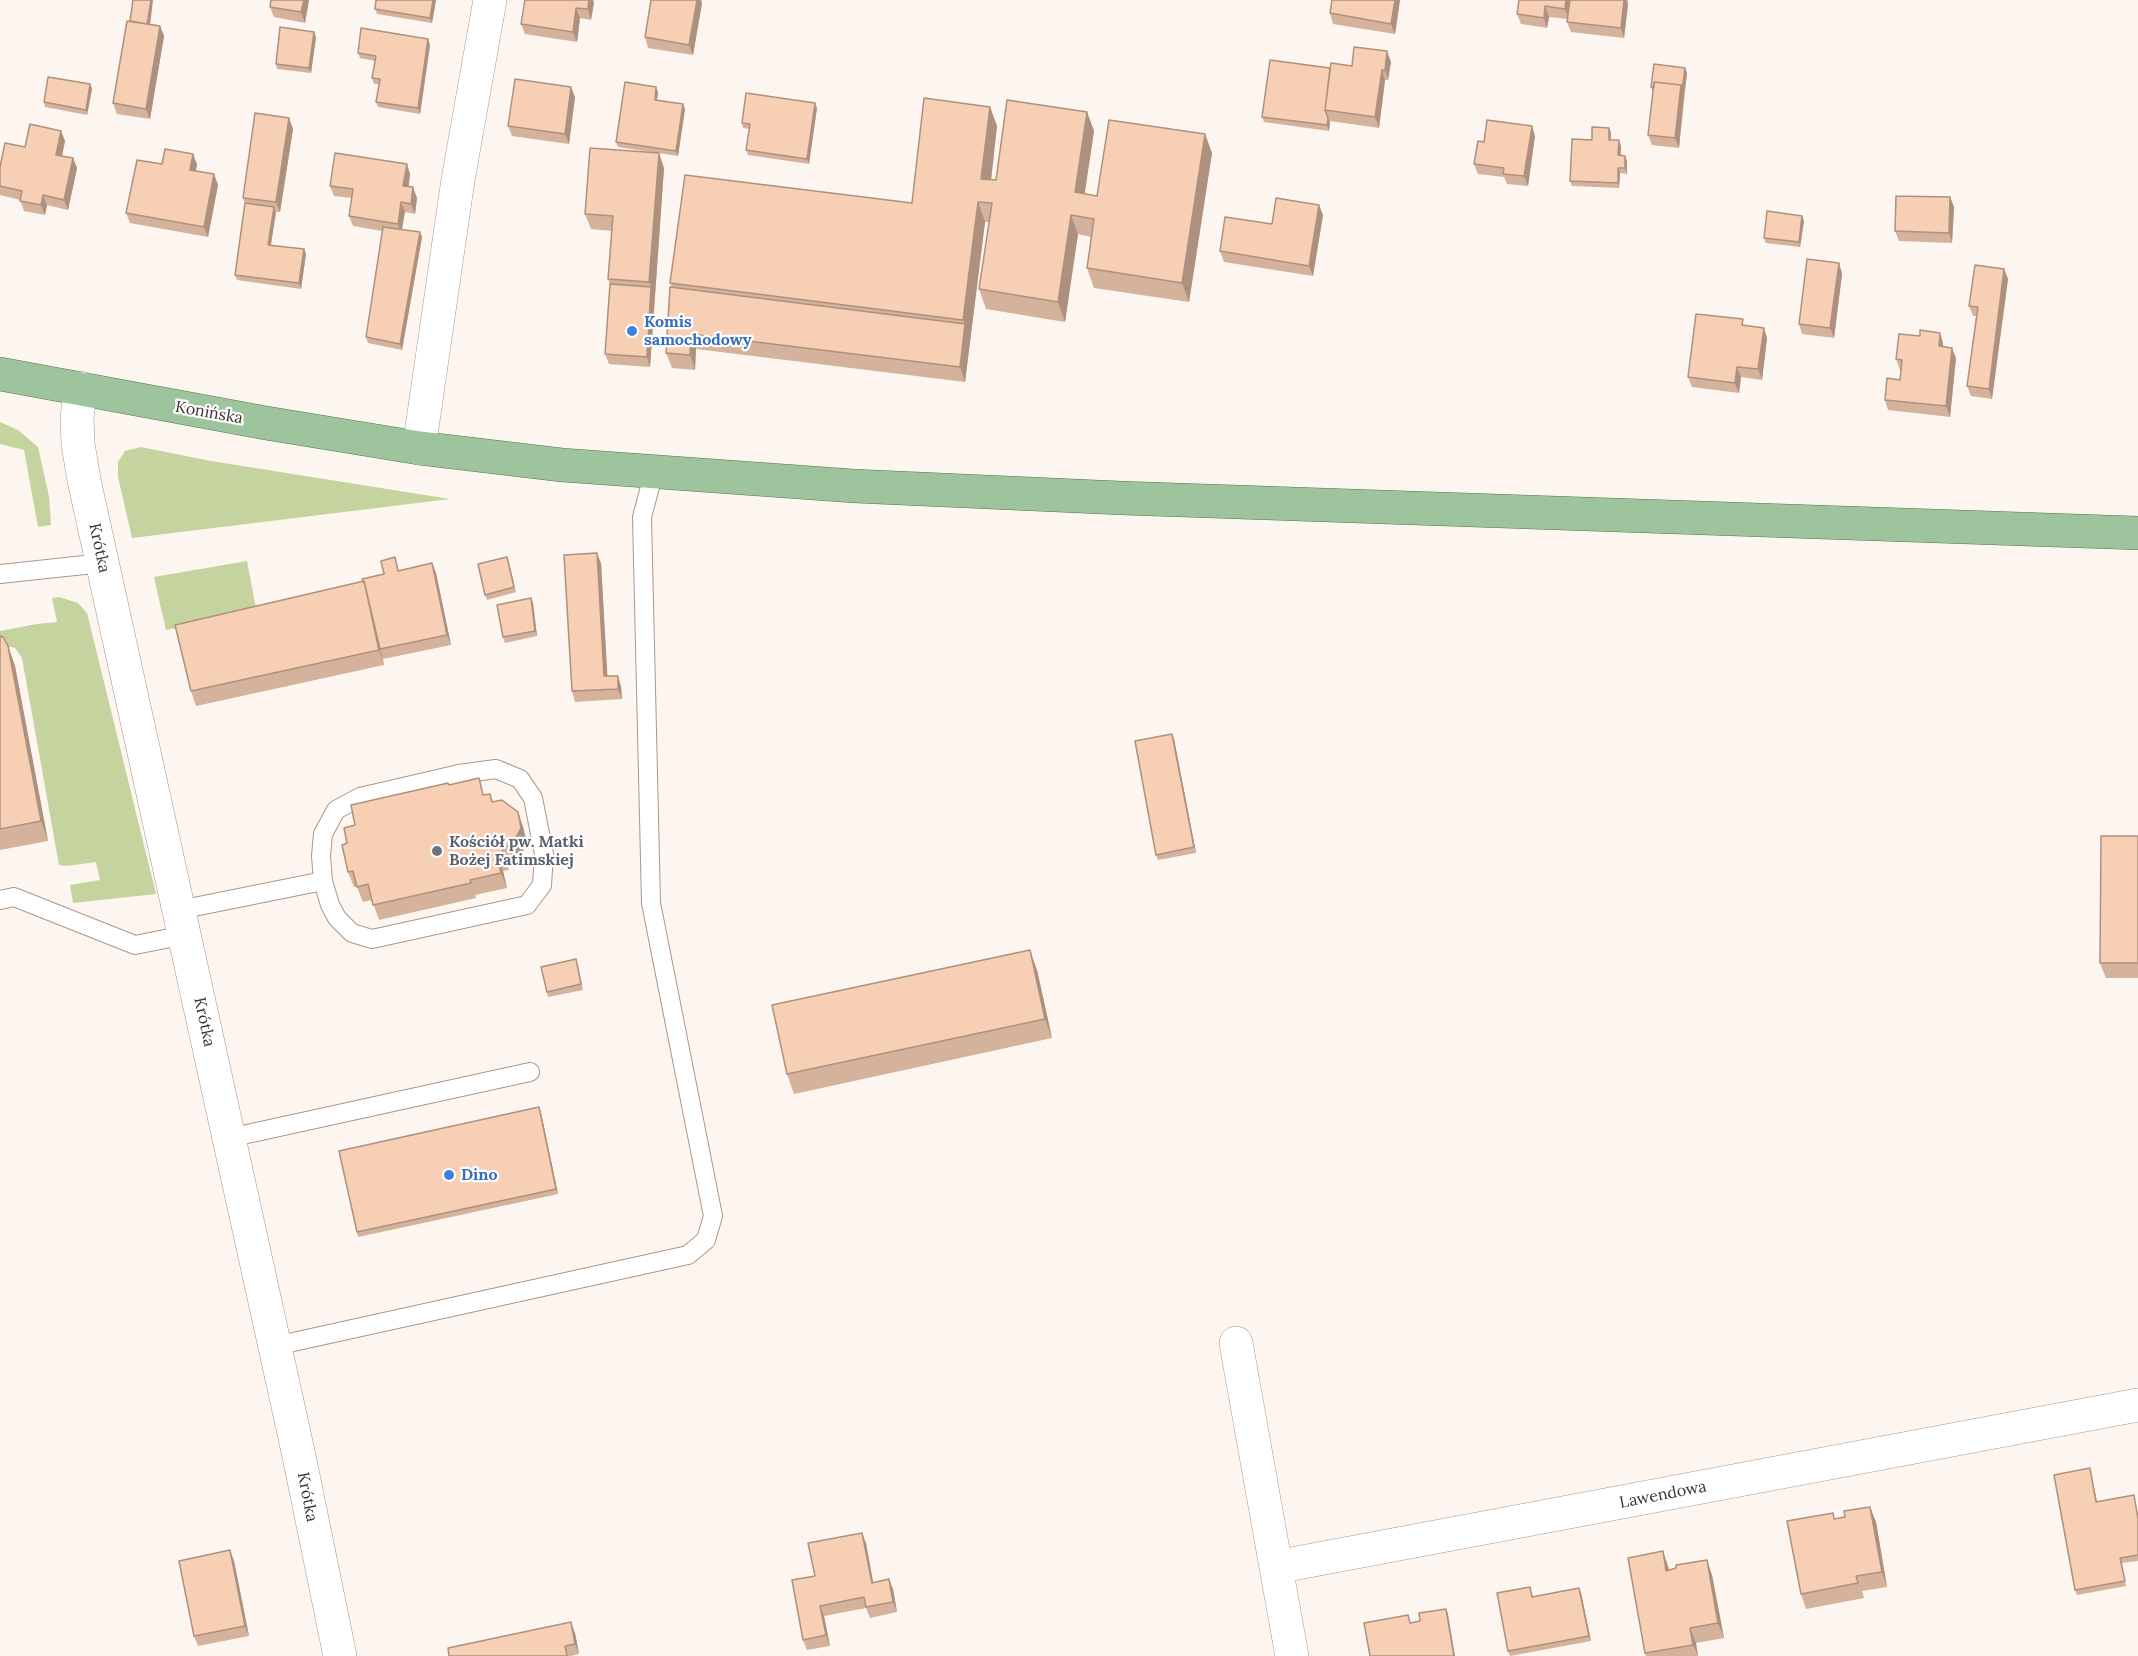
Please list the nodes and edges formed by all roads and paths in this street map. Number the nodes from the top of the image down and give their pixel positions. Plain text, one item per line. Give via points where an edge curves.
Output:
1 (490, 0) edge
2 (0, 374) edge
3 (81, 388) junction
4 (419, 448) junction
5 (654, 472) junction
6 (2138, 533) edge
7 (103, 563) junction
8 (0, 574) edge
9 (323, 881) junction
10 (0, 900) edge
11 (182, 923) junction
12 (530, 1072) dead end
13 (229, 1138) junction
14 (1236, 1343) dead end
15 (275, 1346) junction
16 (2138, 1405) edge
17 (1276, 1567) junction
18 (340, 1656) edge
19 (1292, 1656) edge

1 - 4 street via 458,180
2 - 3 main road, Konińska
3 - 4 main road, Konińska
3 - 7 street, Krótka via 78,444
4 - 5 main road, Konińska
5 - 6 main road, Konińska via 1121,498
5 - 15 lane via 642,517 651,903 713,1216 706,1240 688,1255
7 - 8 lane
7 - 11 street, Krótka
9 - 9 lane via 337,918 352,933 372,939 527,905 542,885 544,854 533,798 520,779 496,769 360,797 336,810 322,834
9 - 11 lane
10 - 11 lane via 14,897 135,945
11 - 13 street, Krótka
12 - 13 lane
13 - 15 street, Krótka
14 - 17 street
15 - 18 street, Krótka
16 - 17 street, Lawendowa
17 - 19 street

